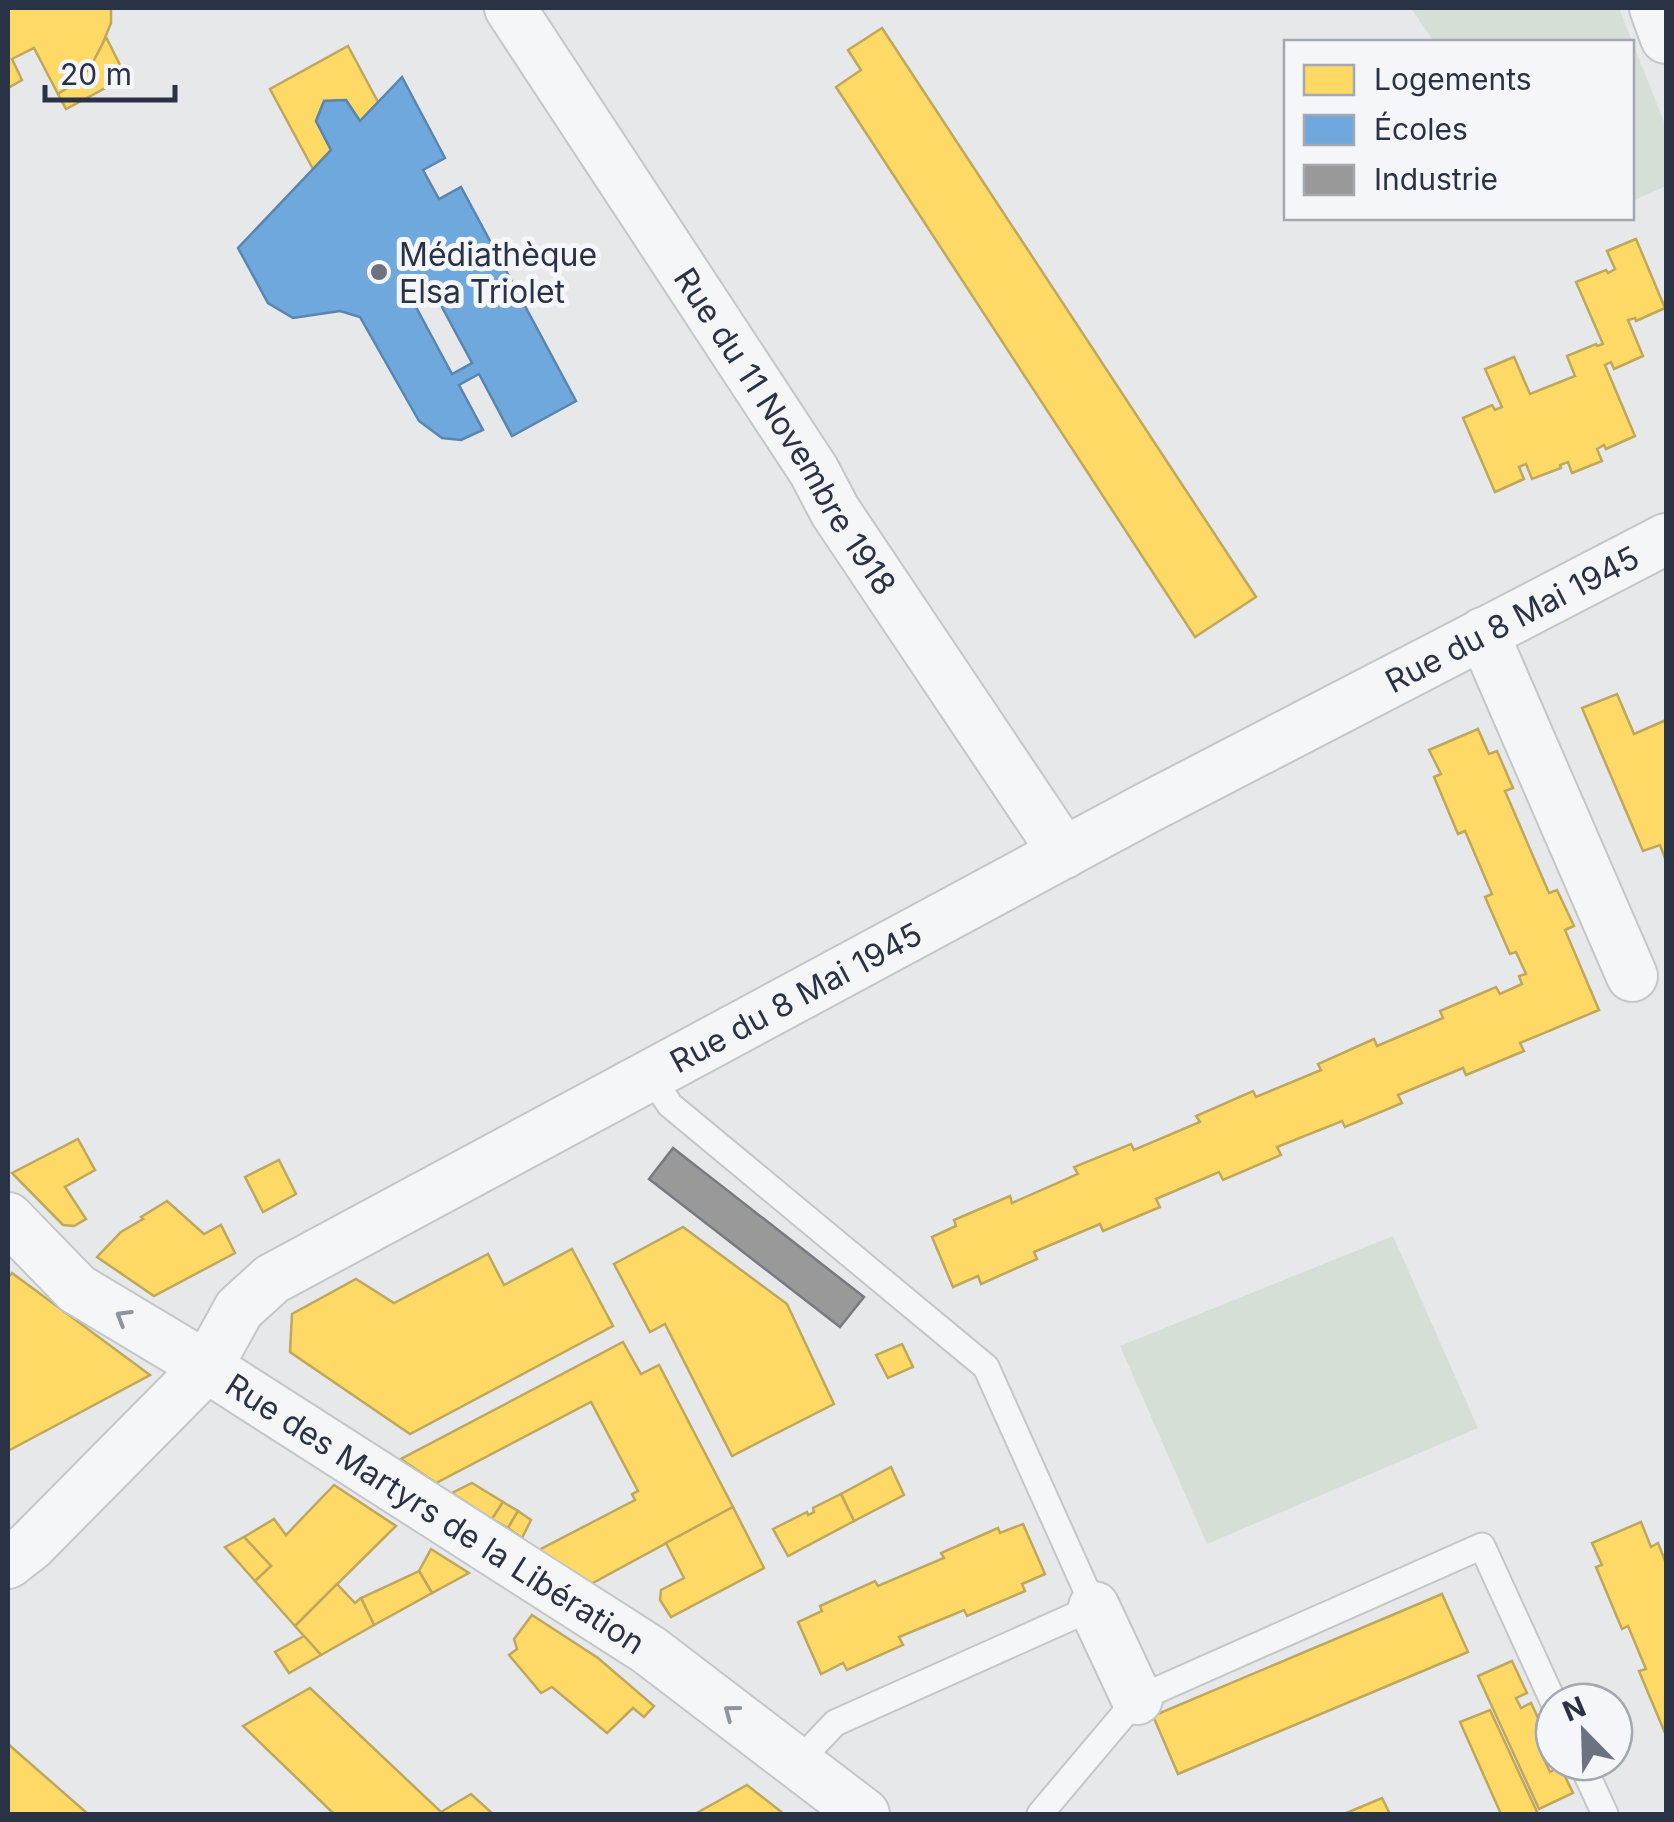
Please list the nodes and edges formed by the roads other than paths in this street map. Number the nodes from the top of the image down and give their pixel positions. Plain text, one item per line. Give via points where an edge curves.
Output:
1 (510, 8) edge
2 (1655, 8) edge
3 (1666, 38) edge
4 (1666, 539) edge
5 (1483, 632) junction
6 (1064, 854) junction
7 (1632, 976) dead end
8 (651, 1077) junction
9 (8, 1218) edge
10 (207, 1367) junction
11 (8, 1563) edge
12 (1094, 1606) junction
13 (1544, 1682) edge
14 (1136, 1699) junction
15 (797, 1763) junction
16 (1590, 1782) edge
17 (864, 1814) edge
18 (1040, 1814) edge
19 (1605, 1814) edge

1 - 6 street, Rue du 11 Novembre 1918
2 - 3 street
4 - 5 street, Rue du 8 Mai 1945
5 - 6 street, Rue du 8 Mai 1945
5 - 7 street
6 - 8 street, Rue du 8 Mai 1945
8 - 10 street, Rue du 8 Mai 1945 via 272,1280 239,1310
8 - 12 lane via 670,1105 986,1367
10 -> 9 street, Rue des Martyrs de la Libération via 77,1289
10 - 11 street, Rue du 8 Mai 1945
15 -> 10 street, Rue des Martyrs de la Libération via 649,1650
12 - 14 street
12 - 15 lane via 835,1723
13 - 14 lane via 1482,1546
14 - 18 lane
15 - 17 street, Rue des Martyrs de la Libération
16 - 19 lane

